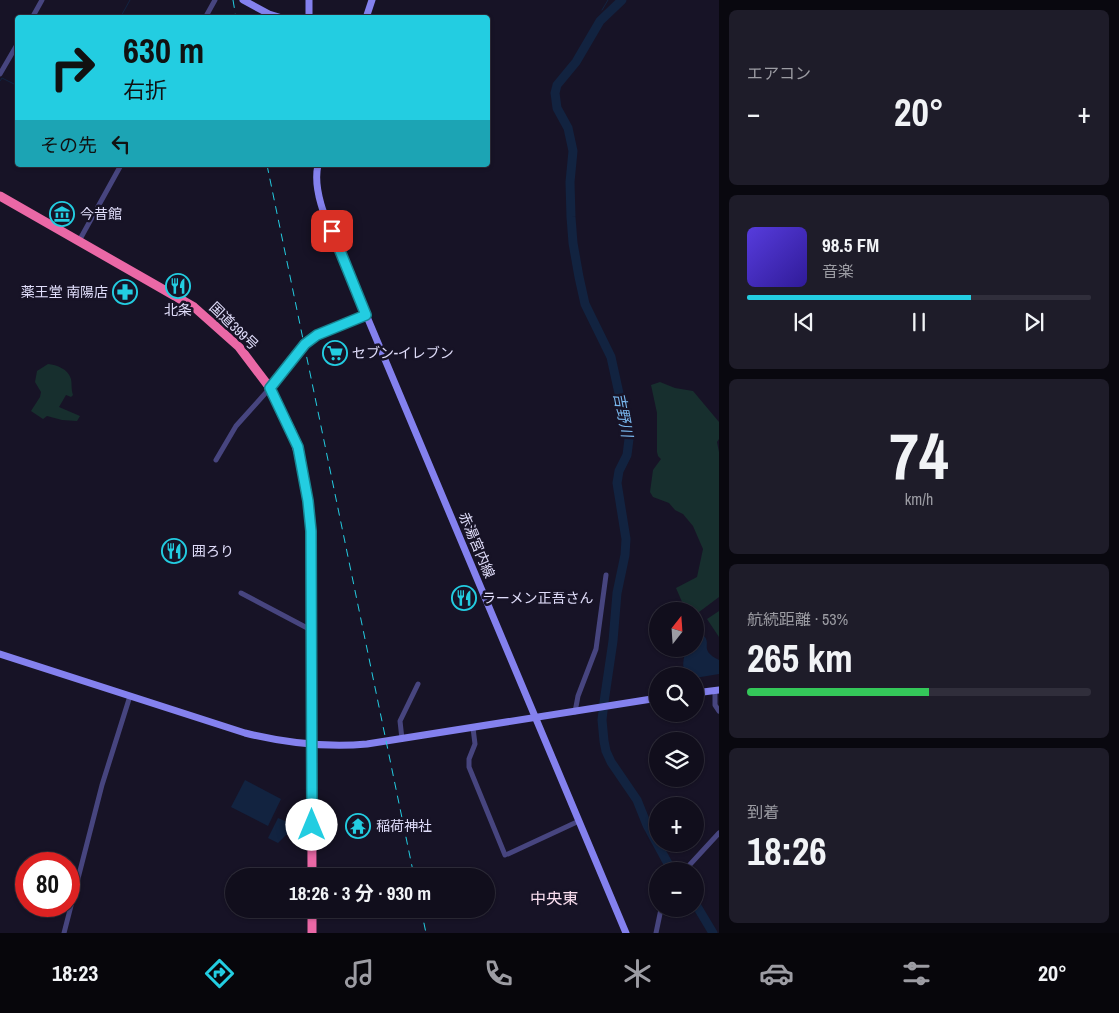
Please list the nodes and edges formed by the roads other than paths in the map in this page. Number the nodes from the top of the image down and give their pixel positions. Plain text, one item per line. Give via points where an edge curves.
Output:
1 (42, 0) edge
2 (215, 0) edge
3 (243, 0) edge
4 (309, 0) edge
5 (372, 0) edge
6 (34, 15) edge
7 (207, 15) edge
8 (272, 15) edge
9 (309, 15) edge
10 (367, 15) edge
11 (15, 48) edge
12 (0, 74) edge
13 (120, 167) edge
14 (317, 167) edge
15 (0, 196) edge
16 (79, 241) junction
17 (366, 315) junction
18 (270, 388) junction
19 (216, 460) dead end
20 (606, 575) dead end
21 (240, 593) dead end
22 (312, 630) junction
23 (0, 654) edge
24 (418, 684) dead end
25 (717, 690) edge
26 (704, 692) edge
27 (130, 696) junction
28 (649, 699) edge
29 (575, 712) junction
30 (719, 712) edge
31 (536, 718) junction
32 (473, 728) junction
33 (402, 739) junction
34 (312, 746) junction
35 (579, 822) junction
36 (719, 832) edge
37 (691, 862) edge
38 (312, 868) edge
39 (659, 917) edge
40 (312, 918) edge
41 (64, 933) edge
42 (312, 933) edge
43 (626, 933) edge
44 (656, 933) edge

1 - 6 street
2 - 7 street
3 - 8 street
4 - 9 street
5 - 10 street
11 - 12 street
13 - 16 street
14 - 17 street, 赤湯宮内線 via 320,201
15 - 16 highway, 国道399号
16 - 18 highway, 国道399号 via 194,307 240,347
17 - 18 street via 317,335 305,344
17 - 31 street, 赤湯宮内線
18 - 19 street via 236,426
18 - 22 highway, 国道399号 via 298,447 308,501
20 - 29 street via 596,649
21 - 22 street
22 - 34 highway, 国道399号
23 - 27 street
24 - 33 street via 400,722
25 - 26 street
25 - 30 street via 715,706
27 - 34 street via 245,733
27 - 41 street via 102,784
28 - 29 street
29 - 31 street
31 - 32 street
31 - 35 street, 赤湯宮内線
32 - 33 street
32 - 35 street via 475,744 469,767 507,854
33 - 34 street via 345,746
34 - 38 highway, 国道399号
35 - 43 street, 赤湯宮内線
36 - 37 street
39 - 44 street
40 - 42 highway

